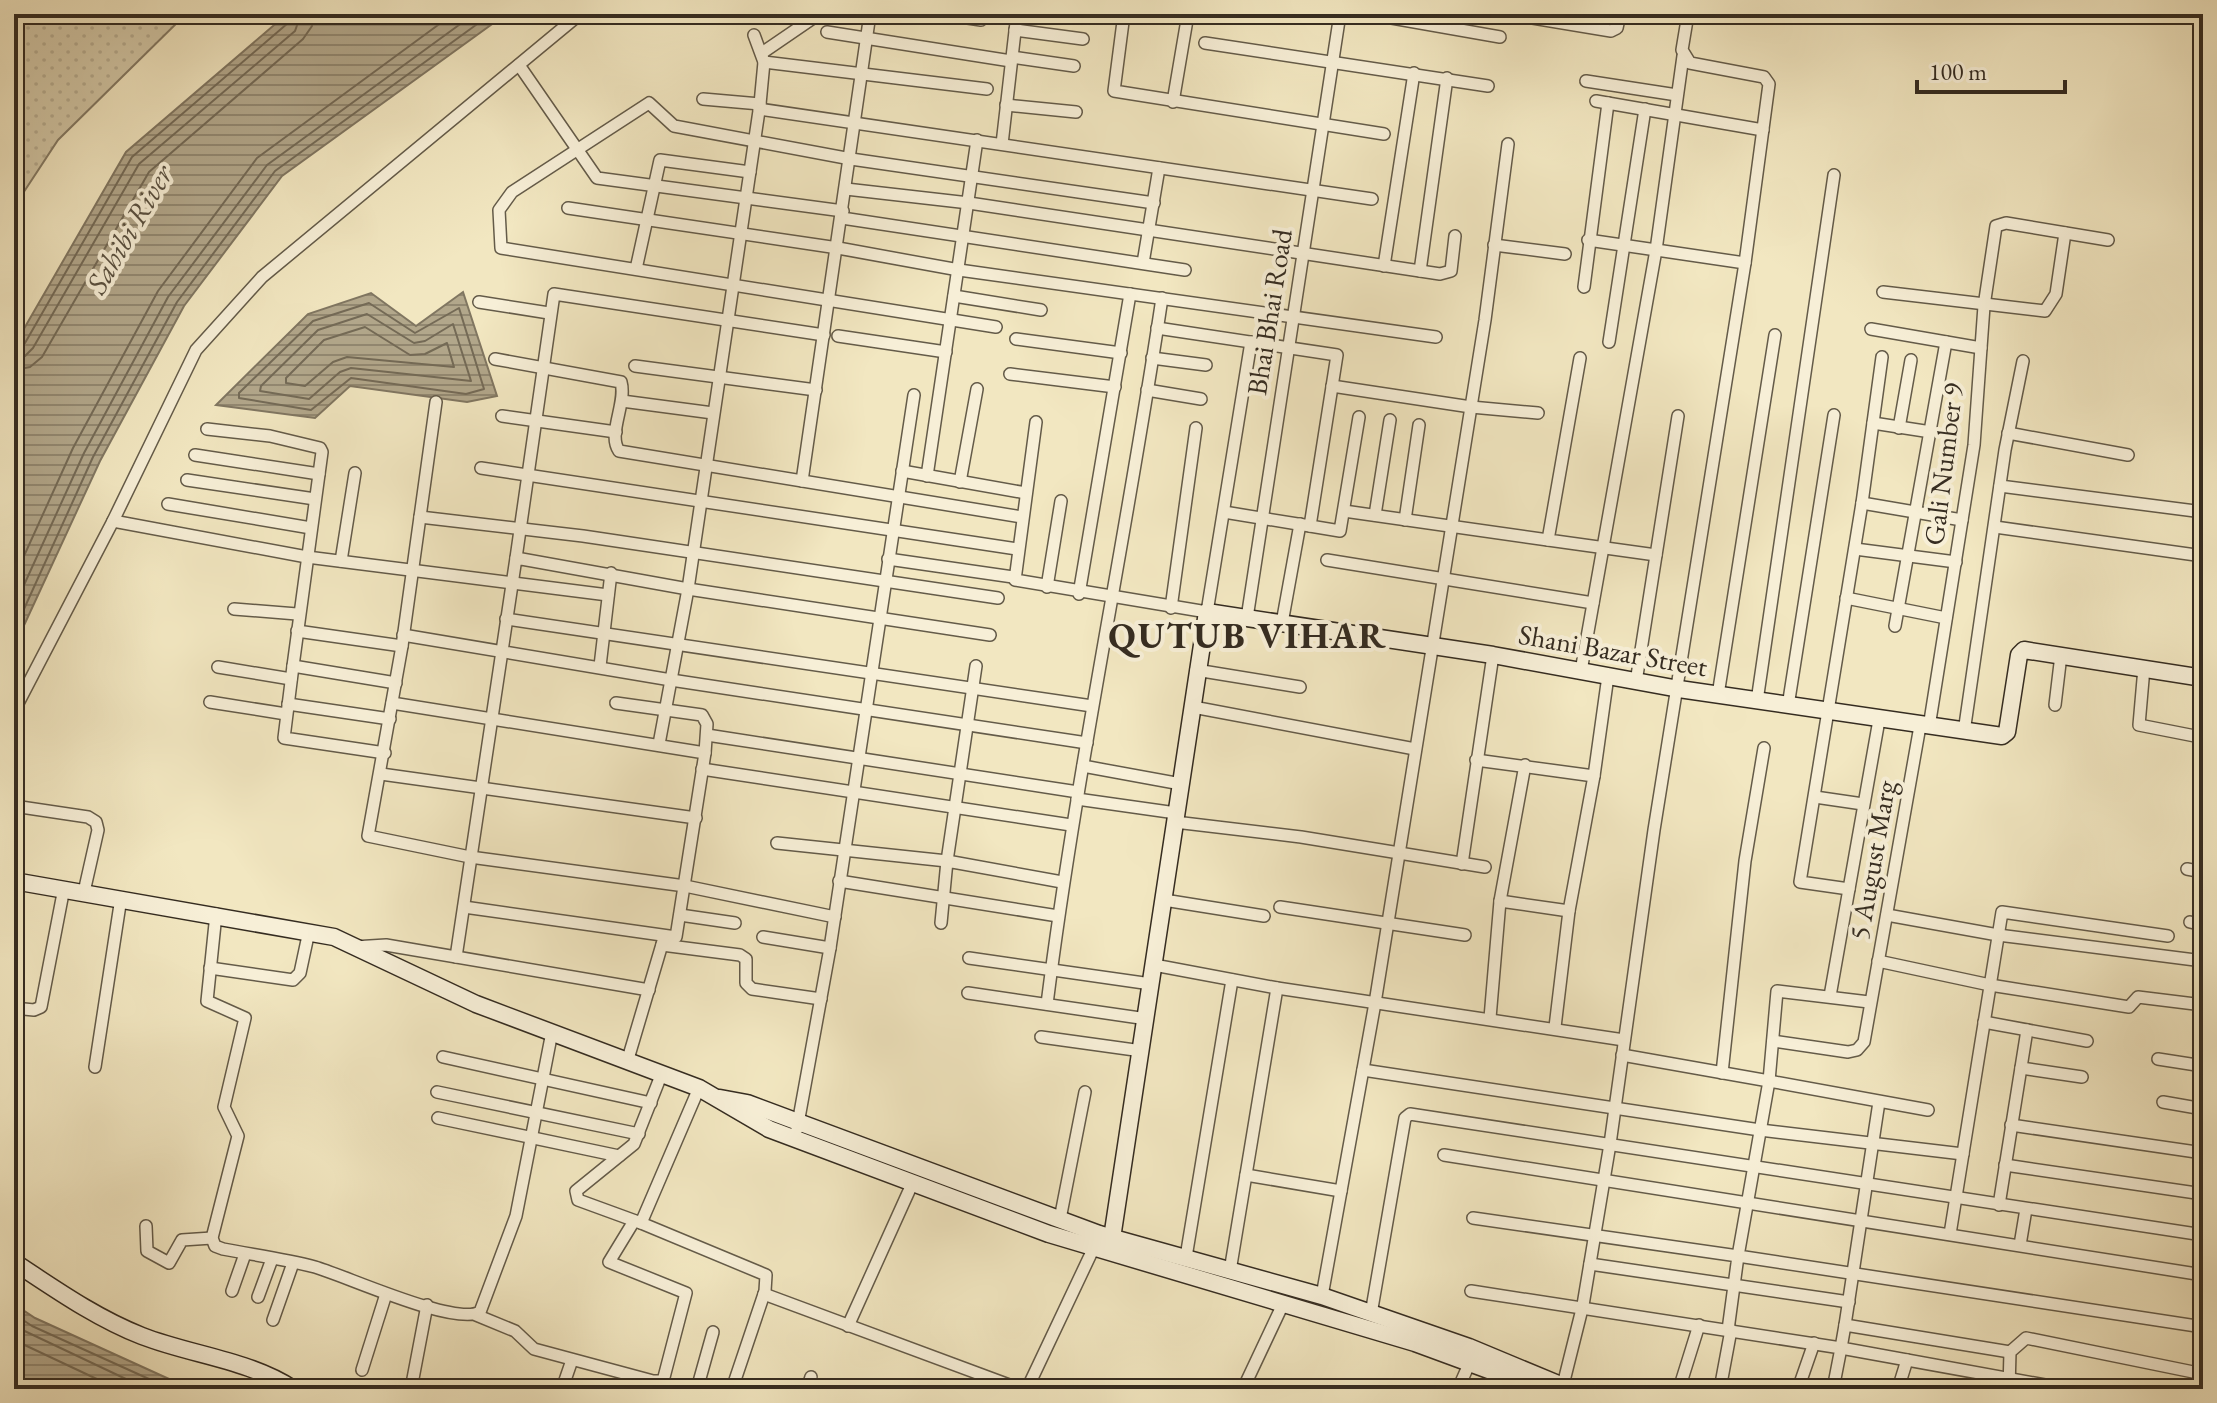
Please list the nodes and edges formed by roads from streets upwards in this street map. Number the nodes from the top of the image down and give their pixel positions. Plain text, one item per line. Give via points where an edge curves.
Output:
1 (580, 14) edge
2 (819, 14) edge
3 (870, 14) edge
4 (941, 14) edge
5 (987, 14) edge
6 (1017, 14) edge
7 (1124, 14) edge
8 (1188, 14) edge
9 (1340, 14) edge
10 (1369, 14) edge
11 (1508, 14) edge
12 (1620, 14) edge
13 (1688, 14) edge
14 (1015, 30) junction
15 (827, 32) dead end
16 (754, 35) dead end
17 (1500, 37) dead end
18 (867, 38) junction
19 (1083, 39) dead end
20 (1205, 43) dead end
21 (1683, 56) junction
22 (763, 58) junction
23 (1012, 59) junction
24 (1332, 60) junction
25 (519, 65) junction
26 (1074, 66) dead end
27 (863, 72) junction
28 (1414, 73) junction
29 (1447, 78) junction
30 (1586, 81) dead end
31 (1488, 86) dead end
32 (987, 89) dead end
33 (1677, 95) junction
34 (703, 99) dead end
35 (1173, 102) junction
36 (1006, 105) junction
37 (759, 106) junction
38 (1645, 109) junction
39 (1076, 112) dead end
40 (1674, 113) junction
41 (856, 122) junction
42 (1322, 123) junction
43 (1763, 130) junction
44 (1384, 134) dead end
45 (977, 140) junction
46 (754, 141) junction
47 (1002, 144) junction
48 (1508, 144) dead end
49 (577, 151) junction
50 (851, 159) junction
51 (1159, 168) junction
52 (750, 172) junction
53 (1834, 175) dead end
54 (972, 176) junction
55 (653, 184) junction
56 (846, 189) junction
57 (1312, 190) junction
58 (746, 197) junction
59 (1372, 199) dead end
60 (969, 203) junction
61 (1154, 203) junction
62 (568, 208) dead end
63 (843, 214) junction
64 (647, 219) junction
65 (1148, 230) junction
66 (741, 233) junction
67 (2065, 233) junction
68 (964, 236) junction
69 (1455, 236) dead end
70 (1588, 240) junction
71 (2108, 240) dead end
72 (1494, 245) junction
73 (1622, 245) junction
74 (838, 248) junction
75 (1656, 250) junction
76 (1302, 254) junction
77 (1565, 254) dead end
78 (1143, 263) junction
79 (1745, 263) junction
80 (1384, 266) junction
81 (636, 269) junction
82 (959, 270) junction
83 (1185, 270) dead end
84 (1420, 271) junction
85 (733, 285) junction
86 (1584, 287) dead end
87 (1883, 292) dead end
88 (1130, 294) junction
89 (954, 296) junction
90 (830, 298) junction
91 (1162, 298) junction
92 (479, 302) dead end
93 (1984, 306) junction
94 (1041, 310) dead end
95 (549, 313) junction
96 (1292, 317) junction
97 (951, 318) junction
98 (727, 320) junction
99 (996, 327) dead end
100 (1157, 328) junction
101 (1871, 329) dead end
102 (824, 335) junction
103 (1775, 335) dead end
104 (838, 336) dead end
105 (1436, 337) dead end
106 (1016, 339) dead end
107 (1251, 342) junction
108 (1609, 342) dead end
109 (1946, 342) junction
110 (1288, 348) junction
111 (1981, 348) junction
112 (946, 352) junction
113 (1121, 353) junction
114 (1882, 357) dead end
115 (1152, 358) junction
116 (1580, 358) dead end
117 (495, 359) dead end
118 (1911, 360) dead end
119 (2023, 361) dead end
120 (1206, 365) dead end
121 (635, 366) dead end
122 (544, 368) junction
123 (1010, 374) dead end
124 (719, 377) junction
125 (1332, 386) junction
126 (1115, 387) junction
127 (977, 389) dead end
128 (816, 390) junction
129 (1147, 390) junction
130 (914, 395) dead end
131 (1201, 399) dead end
132 (622, 401) junction
133 (436, 402) dead end
134 (1471, 407) junction
135 (713, 413) junction
136 (1538, 413) dead end
137 (1834, 415) dead end
138 (502, 416) dead end
139 (1678, 416) dead end
140 (1359, 417) dead end
141 (539, 420) junction
142 (1390, 420) dead end
143 (1036, 422) dead end
144 (1873, 423) junction
145 (1419, 425) dead end
146 (1196, 428) dead end
147 (1899, 428) junction
148 (207, 429) dead end
149 (616, 432) junction
150 (1931, 432) junction
151 (2008, 433) junction
152 (195, 455) dead end
153 (2128, 455) dead end
154 (706, 465) junction
155 (481, 468) dead end
156 (902, 471) junction
157 (355, 473) dead end
158 (319, 474) junction
159 (528, 475) junction
160 (927, 476) junction
161 (187, 480) dead end
162 (802, 481) junction
163 (960, 482) junction
164 (2000, 486) junction
165 (1026, 493) junction
166 (898, 497) junction
167 (315, 499) junction
168 (701, 500) junction
169 (1061, 501) dead end
170 (1862, 503) junction
171 (168, 504) dead end
172 (1344, 511) junction
173 (1224, 512) junction
174 (2203, 512) edge
175 (1375, 515) junction
176 (1915, 515) junction
177 (420, 517) junction
178 (1022, 517) junction
179 (1262, 519) junction
180 (1405, 520) junction
181 (1962, 520) junction
182 (113, 521) junction
183 (1305, 525) junction
184 (1452, 525) junction
185 (1995, 527) junction
186 (311, 528) junction
187 (519, 528) junction
188 (892, 531) junction
189 (1548, 540) junction
190 (1602, 548) junction
191 (1017, 549) junction
192 (1855, 549) junction
193 (691, 554) junction
194 (1656, 555) junction
195 (2203, 556) edge
196 (307, 557) junction
197 (516, 558) junction
198 (1905, 558) junction
199 (888, 559) junction
200 (1327, 560) dead end
201 (341, 561) junction
202 (1956, 562) junction
203 (412, 571) junction
204 (611, 573) junction
205 (1013, 577) junction
206 (1444, 578) junction
207 (884, 583) junction
208 (512, 585) junction
209 (1047, 587) junction
210 (688, 589) junction
211 (1079, 594) junction
212 (608, 595) junction
213 (998, 598) dead end
214 (1846, 598) junction
215 (1114, 599) junction
216 (1593, 603) junction
217 (1171, 608) junction
218 (234, 609) dead end
219 (1897, 609) junction
220 (1207, 612) junction
221 (297, 614) junction
222 (1247, 618) junction
223 (1946, 618) junction
224 (506, 619) junction
225 (879, 620) junction
226 (1282, 623) junction
227 (1895, 626) dead end
228 (297, 631) junction
229 (604, 632) junction
230 (990, 635) dead end
231 (402, 641) junction
232 (677, 643) junction
233 (1433, 645) junction
234 (502, 651) junction
235 (1493, 655) junction
236 (2061, 655) junction
237 (293, 666) junction
238 (600, 666) junction
239 (976, 666) dead end
240 (218, 667) dead end
241 (2144, 668) junction
242 (1196, 670) junction
243 (1581, 671) junction
244 (870, 673) junction
245 (1608, 676) junction
246 (2203, 678) edge
247 (291, 679) junction
248 (671, 680) junction
249 (1636, 682) junction
250 (396, 683) junction
251 (1300, 687) dead end
252 (972, 689) junction
253 (1679, 689) junction
254 (1718, 695) junction
255 (1757, 701) junction
256 (210, 702) dead end
257 (392, 703) junction
258 (616, 703) dead end
259 (2055, 705) dead end
260 (1092, 706) junction
261 (1788, 706) junction
262 (1193, 707) junction
263 (287, 709) junction
264 (665, 709) junction
265 (865, 709) junction
266 (14, 711) edge
267 (1829, 712) junction
268 (390, 719) junction
269 (491, 720) junction
270 (1879, 720) junction
271 (966, 724) junction
272 (1924, 727) junction
273 (1964, 732) junction
274 (707, 735) junction
275 (2200, 737) dead end
276 (1087, 743) junction
277 (659, 744) junction
278 (1764, 748) dead end
279 (1415, 749) junction
280 (385, 753) junction
281 (705, 753) junction
282 (857, 758) junction
283 (1476, 760) junction
284 (1525, 765) junction
285 (1083, 766) junction
286 (702, 769) junction
287 (961, 773) junction
288 (381, 774) junction
289 (1594, 776) junction
290 (1181, 784) junction
291 (481, 786) junction
292 (852, 793) junction
293 (1078, 795) junction
294 (1815, 797) junction
295 (1863, 804) junction
296 (14, 806) edge
297 (955, 807) junction
298 (696, 818) junction
299 (1175, 818) junction
300 (1071, 825) junction
301 (777, 843) dead end
302 (844, 851) junction
303 (1397, 852) junction
304 (470, 857) junction
305 (947, 861) junction
306 (1462, 864) junction
307 (1485, 867) dead end
308 (2187, 869) dead end
309 (2203, 872) edge
310 (14, 881) edge
311 (839, 881) junction
312 (1062, 882) junction
313 (685, 886) junction
314 (64, 888) junction
315 (1849, 889) junction
316 (84, 892) junction
317 (943, 897) junction
318 (121, 898) junction
319 (1164, 900) junction
320 (1500, 901) junction
321 (464, 907) junction
322 (1280, 907) dead end
323 (1569, 911) junction
324 (216, 914) junction
325 (680, 915) junction
326 (1887, 915) junction
327 (1058, 916) junction
328 (1264, 916) dead end
329 (835, 917) junction
330 (2190, 922) dead end
331 (735, 923) dead end
332 (941, 923) dead end
333 (1386, 924) junction
334 (2203, 925) edge
335 (309, 931) junction
336 (1465, 935) dead end
337 (1998, 935) junction
338 (2168, 936) dead end
339 (763, 937) dead end
340 (663, 941) junction
341 (354, 947) junction
342 (830, 948) junction
343 (456, 957) junction
344 (969, 958) dead end
345 (1878, 961) junction
346 (2203, 961) edge
347 (1154, 965) junction
348 (210, 968) junction
349 (1051, 969) junction
350 (1232, 980) junction
351 (1151, 984) junction
352 (1990, 985) junction
353 (1277, 988) junction
354 (649, 990) junction
355 (968, 993) dead end
356 (1830, 996) junction
357 (821, 999) junction
358 (1869, 1002) junction
359 (1375, 1003) junction
360 (1047, 1004) junction
361 (2203, 1005) edge
362 (14, 1008) edge
363 (1490, 1018) junction
364 (1147, 1019) junction
365 (1984, 1022) junction
366 (1555, 1027) junction
367 (2027, 1030) junction
368 (552, 1032) junction
369 (1041, 1037) dead end
370 (1624, 1040) junction
371 (1773, 1041) junction
372 (2087, 1041) dead end
373 (1142, 1051) junction
374 (1622, 1055) junction
375 (443, 1057) dead end
376 (628, 1059) junction
377 (2158, 1059) dead end
378 (2203, 1066) edge
379 (95, 1067) dead end
380 (2021, 1068) junction
381 (1363, 1070) junction
382 (662, 1073) junction
383 (1722, 1073) junction
384 (2082, 1077) dead end
385 (541, 1079) junction
386 (1769, 1081) junction
387 (699, 1088) junction
388 (437, 1092) dead end
389 (1085, 1092) dead end
390 (1879, 1102) junction
391 (2163, 1102) dead end
392 (651, 1103) junction
393 (1616, 1109) junction
394 (2203, 1109) edge
395 (1928, 1110) dead end
396 (535, 1112) junction
397 (438, 1118) dead end
398 (2011, 1125) junction
399 (796, 1130) junction
400 (1760, 1130) junction
401 (639, 1134) junction
402 (531, 1139) junction
403 (1873, 1143) junction
404 (1610, 1144) junction
405 (2203, 1153) edge
406 (1963, 1154) junction
407 (1444, 1155) dead end
408 (619, 1156) junction
409 (1754, 1165) junction
410 (2005, 1165) junction
411 (1246, 1175) junction
412 (913, 1182) junction
413 (1602, 1182) junction
414 (1867, 1185) junction
415 (1341, 1191) junction
416 (2203, 1194) edge
417 (1956, 1198) junction
418 (1748, 1203) junction
419 (1999, 1205) junction
420 (2026, 1209) junction
421 (1473, 1218) dead end
422 (1060, 1219) junction
423 (1861, 1220) junction
424 (638, 1222) junction
425 (146, 1226) dead end
426 (1950, 1234) junction
427 (1596, 1235) junction
428 (2203, 1235) edge
429 (212, 1238) junction
430 (1102, 1240) junction
431 (2020, 1245) junction
432 (245, 1254) junction
433 (1738, 1256) junction
434 (1186, 1257) junction
435 (272, 1259) junction
436 (14, 1262) edge
437 (293, 1263) junction
438 (1590, 1264) junction
439 (1230, 1271) junction
440 (1854, 1274) junction
441 (2203, 1275) edge
442 (1734, 1286) junction
443 (232, 1291) dead end
444 (1471, 1291) dead end
445 (386, 1294) junction
446 (764, 1294) junction
447 (1322, 1296) junction
448 (258, 1297) dead end
449 (1284, 1302) junction
450 (1849, 1302) junction
451 (427, 1305) junction
452 (1583, 1305) junction
453 (1371, 1314) junction
454 (476, 1315) junction
455 (273, 1320) dead end
456 (1699, 1325) junction
457 (1845, 1325) junction
458 (848, 1326) junction
459 (2203, 1327) edge
460 (1730, 1330) junction
461 (713, 1332) dead end
462 (1814, 1343) junction
463 (1841, 1348) junction
464 (2010, 1352) junction
465 (572, 1360) junction
466 (1907, 1360) junction
467 (1470, 1362) junction
468 (362, 1370) dead end
469 (2203, 1374) edge
470 (811, 1377) dead end
471 (2009, 1383) edge
472 (1565, 1388) edge
473 (293, 1389) edge
474 (411, 1389) edge
475 (562, 1389) edge
476 (697, 1389) edge
477 (732, 1389) edge
478 (807, 1389) edge
479 (1020, 1389) edge
480 (1027, 1389) edge
481 (1243, 1389) edge
482 (1458, 1389) edge
483 (1540, 1389) edge
484 (1679, 1389) edge
485 (1720, 1389) edge
486 (1798, 1389) edge
487 (1833, 1389) edge
488 (1898, 1389) edge
489 (2067, 1389) edge

1 - 25 street
2 - 22 street
3 - 18 street
4 - 5 street via 981,20
6 - 14 street
7 - 35 street via 1114,91
8 - 35 street
9 - 24 street, Bhai Bhai Road
10 - 17 street
11 - 12 street via 1607,31 1617,28
13 - 21 street
14 - 19 street
14 - 23 street
15 - 18 street
16 - 22 street
18 - 23 street
18 - 27 street
20 - 24 street
21 - 33 street
21 - 43 street via 1696,66 1768,80
22 - 27 street
22 - 37 street
23 - 26 street
23 - 36 street
24 - 28 street
24 - 42 street, Bhai Bhai Road
25 - 49 street
25 - 182 street via 262,277 213,328 196,350
27 - 32 street
27 - 41 street
28 - 29 street
28 - 80 street
29 - 31 street
29 - 84 street
30 - 33 street
33 - 40 street
34 - 37 street
35 - 42 street
36 - 39 street
36 - 47 street
37 - 41 street
37 - 46 street
38 - 40 street
38 - 70 street via 1602,102
38 - 73 street
40 - 43 street
40 - 75 street
41 - 45 street
41 - 50 street
42 - 44 street
42 - 57 street, Bhai Bhai Road
43 - 79 street
45 - 47 street
45 - 54 street
46 - 49 street via 674,126 649,103
46 - 50 street
46 - 52 street
47 - 51 street
48 - 72 street
49 - 55 street via 597,178
49 - 81 street via 504,200 497,216 501,248
50 - 54 street
50 - 56 street
51 - 57 street
51 - 61 street
52 - 55 street via 663,159
52 - 58 street
53 - 255 street
54 - 60 street
54 - 61 street
55 - 58 street
55 - 64 street
56 - 60 street
56 - 63 street
57 - 59 street
57 - 76 street, Bhai Bhai Road
58 - 63 street
58 - 66 street
60 - 65 street
60 - 68 street
61 - 65 street
62 - 64 street
63 - 68 street
63 - 74 street
64 - 66 street
64 - 81 street
65 - 76 street
65 - 78 street
66 - 74 street
66 - 85 street
67 - 71 street
67 - 93 street via 2050,309
67 - 93 street, Gali Number 9 via 1996,226
68 - 78 street
68 - 82 street
69 - 84 street via 1451,271
70 - 73 street
70 - 86 street
72 - 77 street
72 - 134 street
73 - 75 street
73 - 108 street
74 - 82 street
74 - 90 street
75 - 79 street
75 - 190 street
76 - 80 street
76 - 96 street, Bhai Bhai Road
78 - 83 street
79 - 253 street
80 - 84 street
81 - 85 street
82 - 88 street
82 - 89 street
85 - 90 street
85 - 98 street
87 - 93 street
88 - 91 street
88 - 113 street
89 - 94 street
89 - 97 street
90 - 97 street
90 - 102 street
91 - 96 street
91 - 100 street
92 - 95 street
93 - 111 street, Gali Number 9
95 - 98 street via 552,297 559,292
95 - 122 street
96 - 105 street
96 - 110 street, Bhai Bhai Road
97 - 99 street
97 - 112 street
98 - 102 street
98 - 124 street
100 - 107 street
100 - 115 street
101 - 109 street
102 - 128 street
103 - 254 street
104 - 112 street
106 - 113 street
107 - 110 street
107 - 173 street
109 - 111 street
109 - 150 street
110 - 125 street via 1337,355
110 - 179 street, Bhai Bhai Road
111 - 181 street, Gali Number 9
112 - 160 street
113 - 126 street
114 - 144 street
115 - 120 street
115 - 129 street
116 - 189 street
117 - 122 street
118 - 147 street
119 - 151 street
121 - 124 street
122 - 132 street via 616,380 623,386
122 - 141 street
123 - 126 street
124 - 128 street
124 - 135 street
125 - 134 street
125 - 183 street
126 - 211 street
127 - 163 street
128 - 162 street
129 - 131 street
129 - 215 street
130 - 156 street
132 - 135 street
132 - 149 street
133 - 177 street
134 - 136 street
134 - 184 street
135 - 154 street
137 - 261 street
138 - 141 street
139 - 194 street
140 - 172 street
141 - 149 street
141 - 159 street
142 - 175 street
143 - 165 street
144 - 147 street
144 - 170 street
145 - 180 street
146 - 217 street
147 - 150 street
148 - 158 street via 314,446 322,452
149 - 154 street via 619,451
150 - 176 street
151 - 153 street
151 - 164 street
152 - 158 street
154 - 162 street
154 - 168 street
155 - 159 street
156 - 160 street
156 - 166 street
157 - 201 street
158 - 167 street
159 - 168 street
159 - 187 street
160 - 163 street
161 - 167 street
162 - 166 street
163 - 165 street
164 - 174 street
164 - 185 street
165 - 178 street
166 - 178 street
166 - 188 street
167 - 186 street
168 - 188 street
168 - 193 street
169 - 209 street
170 - 176 street
170 - 192 street
171 - 186 street
172 - 175 street
172 - 183 street via 1338,532
173 - 179 street
173 - 220 street
175 - 180 street
176 - 181 street
176 - 198 street
177 - 187 street
177 - 203 street
178 - 191 street
179 - 183 street
179 - 222 street, Bhai Bhai Road
180 - 184 street
181 - 202 street, Gali Number 9
182 - 196 street
182 - 266 street
183 - 226 street
184 - 189 street
184 - 206 street
185 - 195 street
185 - 273 street
186 - 196 street
187 - 193 street
187 - 197 street
188 - 191 street
188 - 199 street
189 - 190 street
190 - 194 street
190 - 216 street
191 - 205 street
192 - 198 street
192 - 214 street
193 - 207 street
193 - 210 street
194 - 249 street
196 - 201 street
196 - 221 street
197 - 204 street
197 - 208 street
198 - 202 street
198 - 219 street
199 - 205 street
199 - 207 street
200 - 206 street
201 - 203 street
202 - 223 street, Gali Number 9
203 - 208 street
203 - 231 street
204 - 210 street
204 - 212 street
205 - 209 street via 1021,584
206 - 216 street
206 - 233 street
207 - 213 street
207 - 225 street
208 - 212 street
208 - 224 street
209 - 211 street
210 - 225 street
210 - 232 street
211 - 215 street
212 - 229 street
214 - 219 street
214 - 267 street
215 - 217 street
215 - 260 street
216 - 243 street
217 - 220 street
218 - 221 street
219 - 223 street
219 - 227 street
220 - 222 street, Shani Bazar Street
220 - 242 street
221 - 228 street
222 - 226 street, Shani Bazar Street
223 - 272 street, Gali Number 9
224 - 229 street
224 - 234 street
225 - 230 street
225 - 244 street
226 - 233 street, Shani Bazar Street
228 - 231 street
228 - 237 street
229 - 232 street
229 - 238 street
231 - 234 street
231 - 250 street
232 - 244 street
232 - 248 street
233 - 235 street, Shani Bazar Street
233 - 279 street
234 - 238 street
234 - 269 street
235 - 243 street, Shani Bazar Street
235 - 283 street
236 - 241 street
236 - 259 street
236 - 273 street, Shani Bazar Street via 2021,652 2007,732
237 - 247 street
237 - 250 street
238 - 248 street
239 - 252 street
240 - 247 street
241 - 246 street
241 - 275 street via 2141,727
242 - 251 street
242 - 262 street
243 - 245 street, Shani Bazar Street
244 - 252 street
244 - 265 street
245 - 249 street, Shani Bazar Street
245 - 289 street
247 - 263 street
248 - 264 street
248 - 265 street
249 - 253 street, Shani Bazar Street
250 - 257 street
252 - 260 street
252 - 271 street
253 - 254 street, Shani Bazar Street
253 - 370 street
254 - 255 street, Shani Bazar Street
255 - 261 street, Shani Bazar Street
256 - 263 street
257 - 268 street
257 - 269 street
258 - 264 street
260 - 276 street
261 - 267 street, Shani Bazar Street
262 - 279 street
262 - 290 street
263 - 268 street
263 - 280 street via 287,740
264 - 274 street via 702,715
264 - 277 street
265 - 271 street
265 - 282 street
267 - 270 street, Shani Bazar Street
267 - 294 street
268 - 280 street
269 - 277 street
269 - 291 street
270 - 272 street, Shani Bazar Street
270 - 295 street
271 - 276 street
271 - 287 street
272 - 273 street, Shani Bazar Street
272 - 326 street, 5 August Marg
274 - 281 street
274 - 282 street
276 - 285 street
277 - 281 street
278 - 383 street via 1745,861
279 - 303 street
280 - 288 street
281 - 286 street
282 - 287 street
282 - 292 street
283 - 284 street
283 - 306 street
284 - 289 street
284 - 320 street
285 - 290 street
285 - 293 street
286 - 292 street
286 - 298 street
287 - 293 street
287 - 297 street
288 - 291 street
288 - 304 street via 368,832 371,839
289 - 323 street
290 - 299 street
291 - 298 street
291 - 304 street
292 - 297 street
292 - 302 street
293 - 299 street
293 - 300 street
294 - 295 street
294 - 315 street via 1800,882
295 - 315 street
296 - 316 street via 96,822
297 - 300 street
297 - 305 street
298 - 313 street
299 - 303 street
299 - 319 street
300 - 312 street
301 - 302 street
302 - 305 street
302 - 311 street
303 - 306 street
303 - 333 street
304 - 313 street
304 - 321 street
305 - 312 street
305 - 317 street
306 - 307 street
308 - 309 street
310 - 314 street
311 - 317 street
311 - 329 street
312 - 327 street
313 - 325 street
313 - 329 street
314 - 316 street
314 - 362 street via 41,1007
315 - 356 street
316 - 318 street
317 - 327 street
317 - 332 street
318 - 324 street
318 - 379 street
319 - 328 street
319 - 347 street
320 - 323 street
320 - 363 street
321 - 340 street
321 - 343 street
322 - 333 street
323 - 366 street
324 - 335 street
324 - 348 street
325 - 331 street
325 - 340 street via 676,937
326 - 337 street
326 - 345 street, 5 August Marg
327 - 349 street
329 - 342 street
330 - 334 street
333 - 336 street
333 - 359 street
335 - 341 street
335 - 348 street via 300,973 293,980
337 - 338 street via 2004,912
337 - 346 street
337 - 352 street
339 - 342 street
340 - 354 street
340 - 357 street via 740,955 746,959 746,983 752,989
341 - 343 street via 386,945
341 - 368 street via 451,993
342 - 357 street
343 - 354 street
344 - 349 street
345 - 352 street
345 - 358 street, 5 August Marg
347 - 350 street
347 - 351 street
348 - 429 street via 207,1001 245,1018 224,1107 238,1136
349 - 351 street
349 - 360 street
350 - 353 street
350 - 434 street
351 - 364 street
352 - 361 street via 2129,1007 2138,997
352 - 365 street
353 - 359 street
353 - 411 street
354 - 376 street
355 - 360 street
356 - 358 street
356 - 371 street via 1777,991
357 - 399 street
358 - 371 street, 5 August Marg via 1864,1042 1854,1051
359 - 363 street
359 - 381 street
360 - 364 street
363 - 366 street
364 - 373 street
365 - 367 street
365 - 406 street
366 - 370 street
367 - 372 street
367 - 380 street
368 - 376 street
368 - 385 street
369 - 373 street
370 - 374 street
371 - 386 street
373 - 430 street
374 - 383 street
374 - 393 street
375 - 385 street
376 - 382 street
377 - 378 street
380 - 384 street
380 - 398 street
381 - 393 street
381 - 415 street
382 - 387 street
382 - 392 street
383 - 386 street
385 - 392 street
385 - 396 street
386 - 390 street
386 - 400 street
387 - 399 street via 747,1103
387 - 424 street
388 - 396 street
389 - 422 street
390 - 395 street
390 - 403 street
391 - 394 street
392 - 401 street
393 - 400 street
393 - 404 street
396 - 401 street
396 - 402 street
397 - 402 street
398 - 405 street
398 - 410 street
399 - 412 street
399 - 422 street
400 - 403 street
400 - 409 street
401 - 408 street
402 - 408 street
402 - 454 street via 516,1216
403 - 406 street
403 - 414 street
404 - 409 street
404 - 413 street
404 - 453 street via 1407,1115
406 - 417 street
407 - 413 street
408 - 424 street via 576,1191 575,1198
409 - 414 street
409 - 418 street
410 - 416 street
410 - 419 street
411 - 415 street
411 - 439 street
412 - 430 street
412 - 458 street
413 - 418 street
413 - 427 street
414 - 417 street
414 - 423 street
415 - 447 street
417 - 419 street
417 - 426 street
418 - 423 street
418 - 433 street
419 - 420 street
420 - 428 street
420 - 431 street
421 - 427 street
422 - 430 street
423 - 426 street
423 - 440 street
424 - 446 street via 765,1274
424 - 465 street via 609,1262 686,1293 666,1375 663,1381 653,1381
425 - 429 street via 147,1251 169,1263 182,1240
426 - 431 street
427 - 433 street
427 - 438 street
429 - 432 street via 215,1246
430 - 434 street
430 - 449 street
430 - 480 street
431 - 441 street
432 - 435 street
432 - 443 street
433 - 440 street
433 - 442 street
434 - 439 street
435 - 437 street
435 - 448 street
436 - 473 street via 114,1324
437 - 445 street
437 - 455 street
438 - 442 street
438 - 452 street
439 - 447 street
440 - 450 street
440 - 459 street
442 - 450 street
442 - 460 street
444 - 452 street
445 - 451 street
445 - 468 street
446 - 458 street
446 - 477 street
447 - 453 street
449 - 467 street
449 - 481 street
450 - 457 street
451 - 454 street
451 - 474 street
452 - 456 street
452 - 472 street
453 - 472 street via 1469,1347
454 - 465 street via 515,1331 528,1347
456 - 460 street
456 - 484 street
457 - 463 street
457 - 464 street
458 - 479 street
460 - 462 street
460 - 485 street
461 - 476 street
462 - 463 street
462 - 486 street
463 - 466 street
463 - 487 street
464 - 469 street via 2030,1338
464 - 471 street
465 - 475 street
466 - 471 street
466 - 488 street
467 - 482 street
467 - 483 street
470 - 478 street
471 - 489 street

